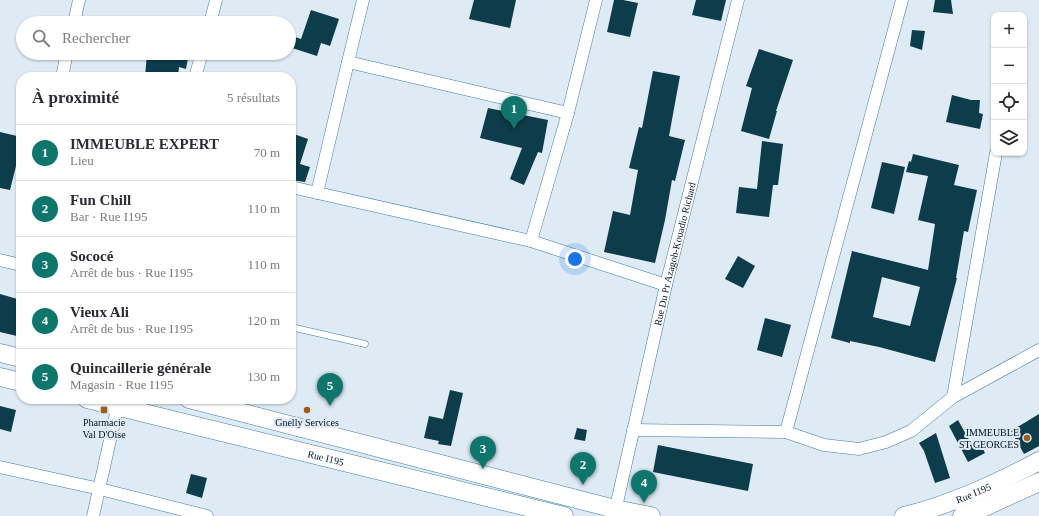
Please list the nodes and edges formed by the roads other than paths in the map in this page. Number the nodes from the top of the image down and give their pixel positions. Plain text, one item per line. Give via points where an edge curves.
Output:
1 (79, 0) edge
2 (216, 0) edge
3 (363, 0) edge
4 (596, 0) edge
5 (738, 0) edge
6 (902, 0) edge
7 (76, 16) edge
8 (212, 16) edge
9 (66, 60) edge
10 (200, 60) edge
11 (348, 62) junction
12 (63, 72) edge
13 (196, 72) edge
14 (568, 113) junction
15 (995, 156) edge
16 (296, 188) edge
17 (317, 193) junction
18 (531, 241) junction
19 (0, 260) edge
20 (16, 262) edge
21 (666, 285) junction
22 (296, 329) edge
23 (365, 344) dead end
24 (1039, 350) edge
25 (0, 352) edge
26 (16, 357) edge
27 (0, 377) edge
28 (16, 381) edge
29 (953, 397) junction
30 (118, 404) edge
31 (122, 404) edge
32 (217, 404) edge
33 (634, 430) junction
34 (786, 432) junction
35 (1039, 461) edge
36 (0, 467) edge
37 (1039, 482) edge
38 (100, 489) junction
39 (614, 512) edge
40 (93, 516) edge
41 (208, 516) edge
42 (564, 516) edge
43 (651, 516) edge
44 (904, 516) edge
45 (962, 516) edge

1 - 7 street
2 - 8 street
3 - 11 street
4 - 14 street
5 - 21 street, Rue Du Pr Azagoh-Kouadio Richard
6 - 34 street
9 - 12 street
10 - 13 street
11 - 14 street
11 - 17 street
14 - 18 street
15 - 29 street
16 - 17 street
17 - 18 street
18 - 21 street
19 - 20 street
21 - 33 street, Rue Du Pr Azagoh-Kouadio Richard
22 - 23 lane
24 - 29 street
25 - 26 main road
27 - 28 main road
29 - 34 street via 911,432 859,449 824,445
30 - 38 street
31 - 42 main road, Rue I195
32 - 39 main road
33 - 34 street
33 - 39 street, Rue Du Pr Azagoh-Kouadio Richard
35 - 44 main road, Rue I195 via 966,496
36 - 38 street
37 - 45 main road, Rue I195
38 - 40 street
38 - 41 street
39 - 43 main road

